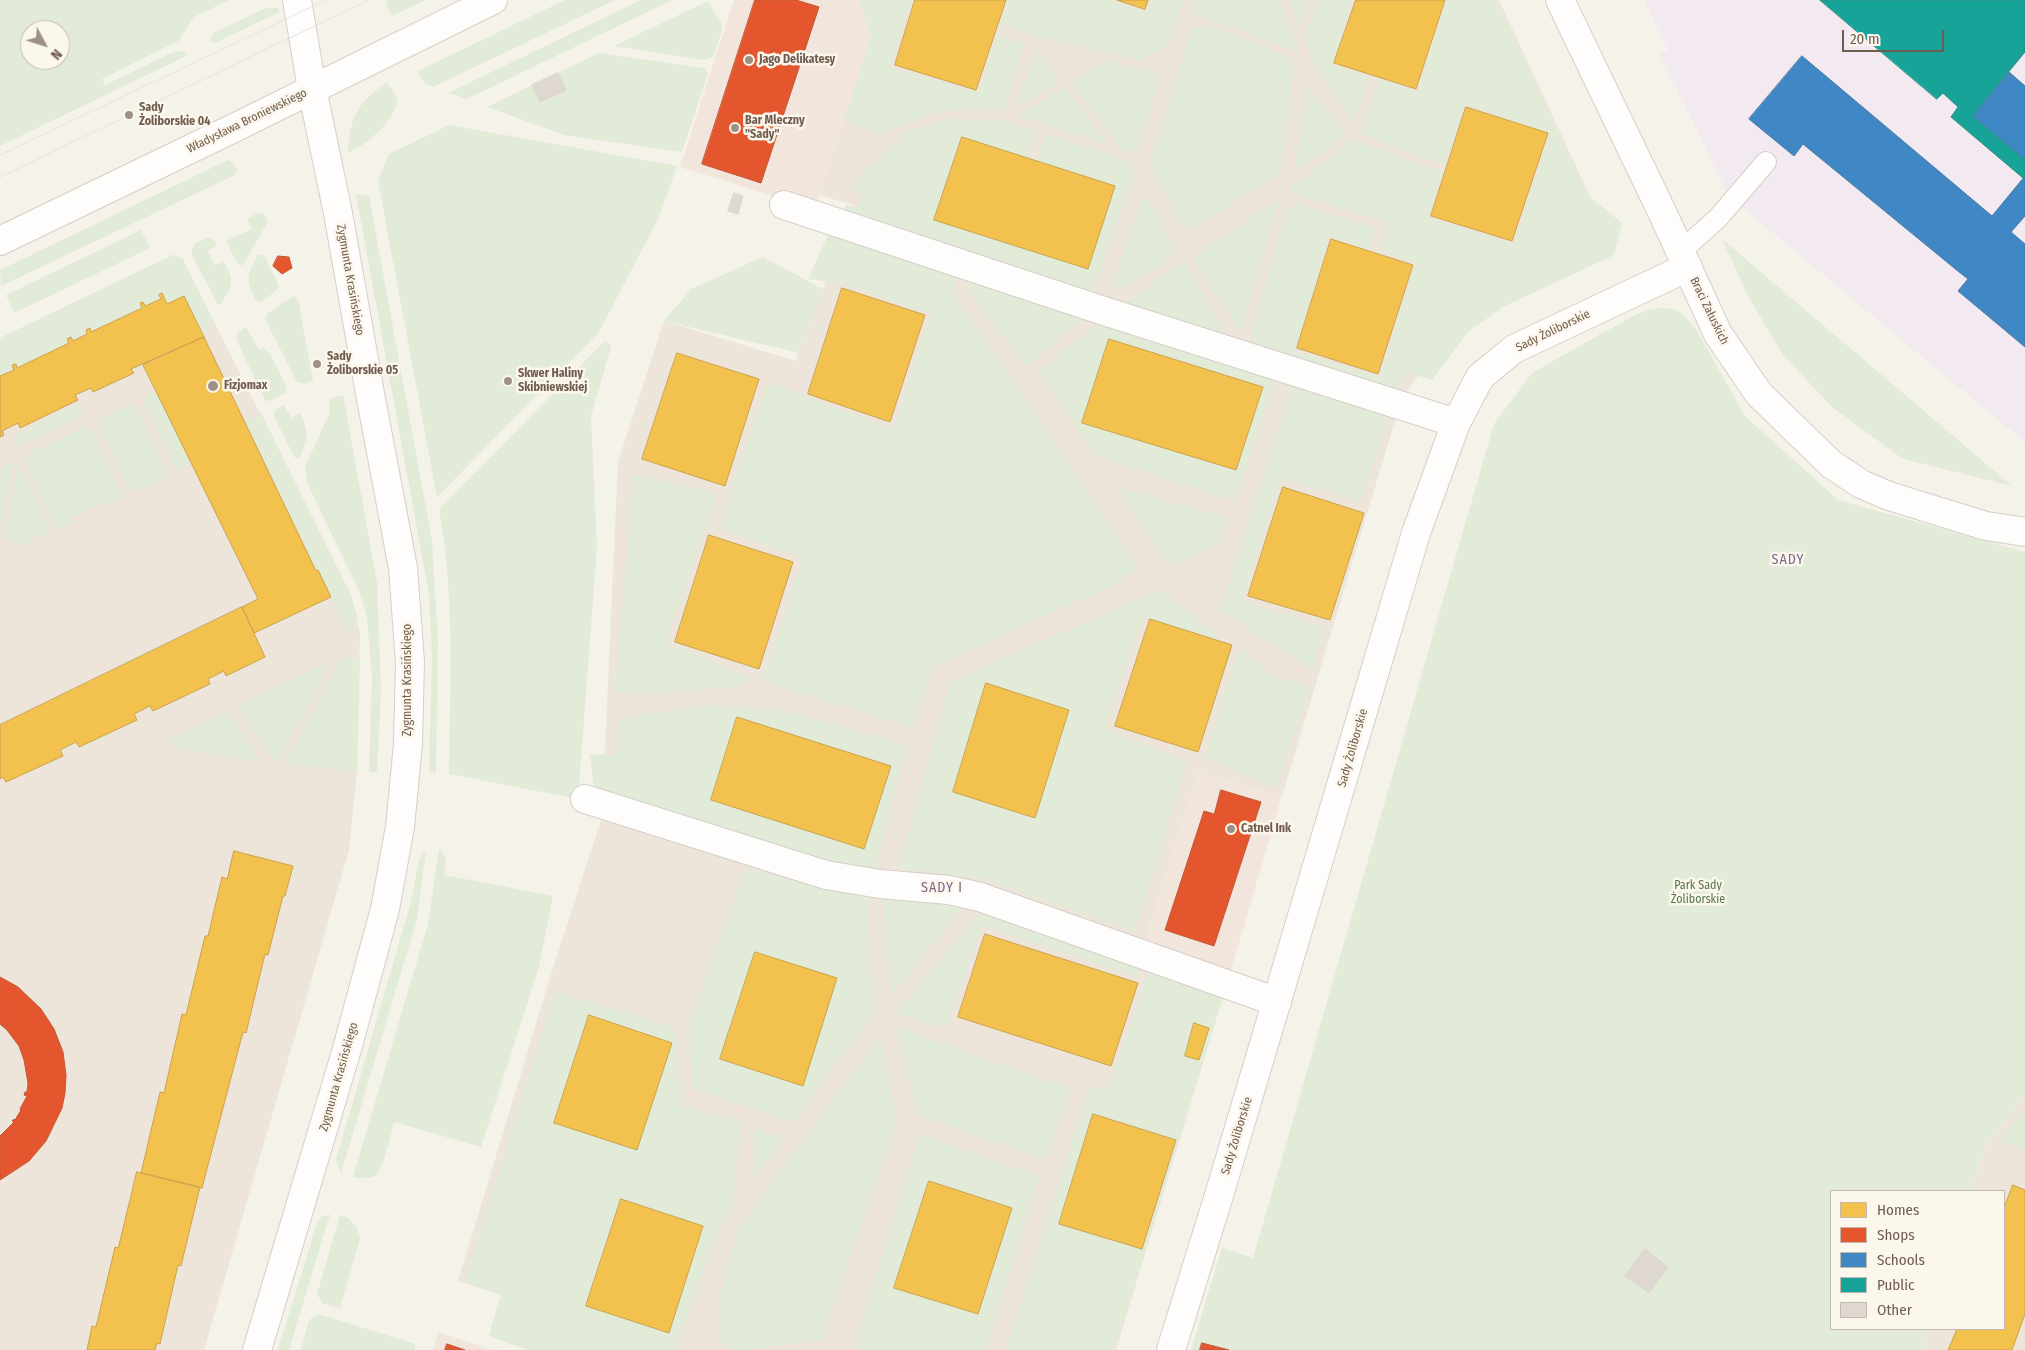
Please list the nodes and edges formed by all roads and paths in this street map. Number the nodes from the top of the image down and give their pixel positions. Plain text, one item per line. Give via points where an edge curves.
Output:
1 (297, 0) edge
2 (493, 0) edge
3 (1560, 0) edge
4 (312, 89) junction
5 (1766, 162) dead end
6 (784, 205) dead end
7 (0, 241) edge
8 (1684, 260) junction
9 (1456, 423) junction
10 (2025, 532) edge
11 (584, 799) dead end
12 (1277, 1002) junction
13 (257, 1350) edge
14 (1171, 1350) edge

1 - 4 street, Zygmunta Krasińskiego
2 - 4 street, Władysława Broniewskiego
3 - 8 street, Braci Załuskich
4 - 7 street, Władysława Broniewskiego
4 - 13 street, Zygmunta Krasińskiego via 403,568 410,662 408,744 400,827 385,909 347,1049
5 - 8 lane
6 - 9 street
8 - 9 street, Sady Żoliborskie via 1514,349 1480,378
8 - 10 street, Braci Załuskich via 1718,334 1759,394 1831,464 1861,484 1889,496 1986,526
9 - 12 street, Sady Żoliborskie via 1416,533
11 - 12 street via 826,876 949,890 980,897
12 - 14 street, Sady Żoliborskie

